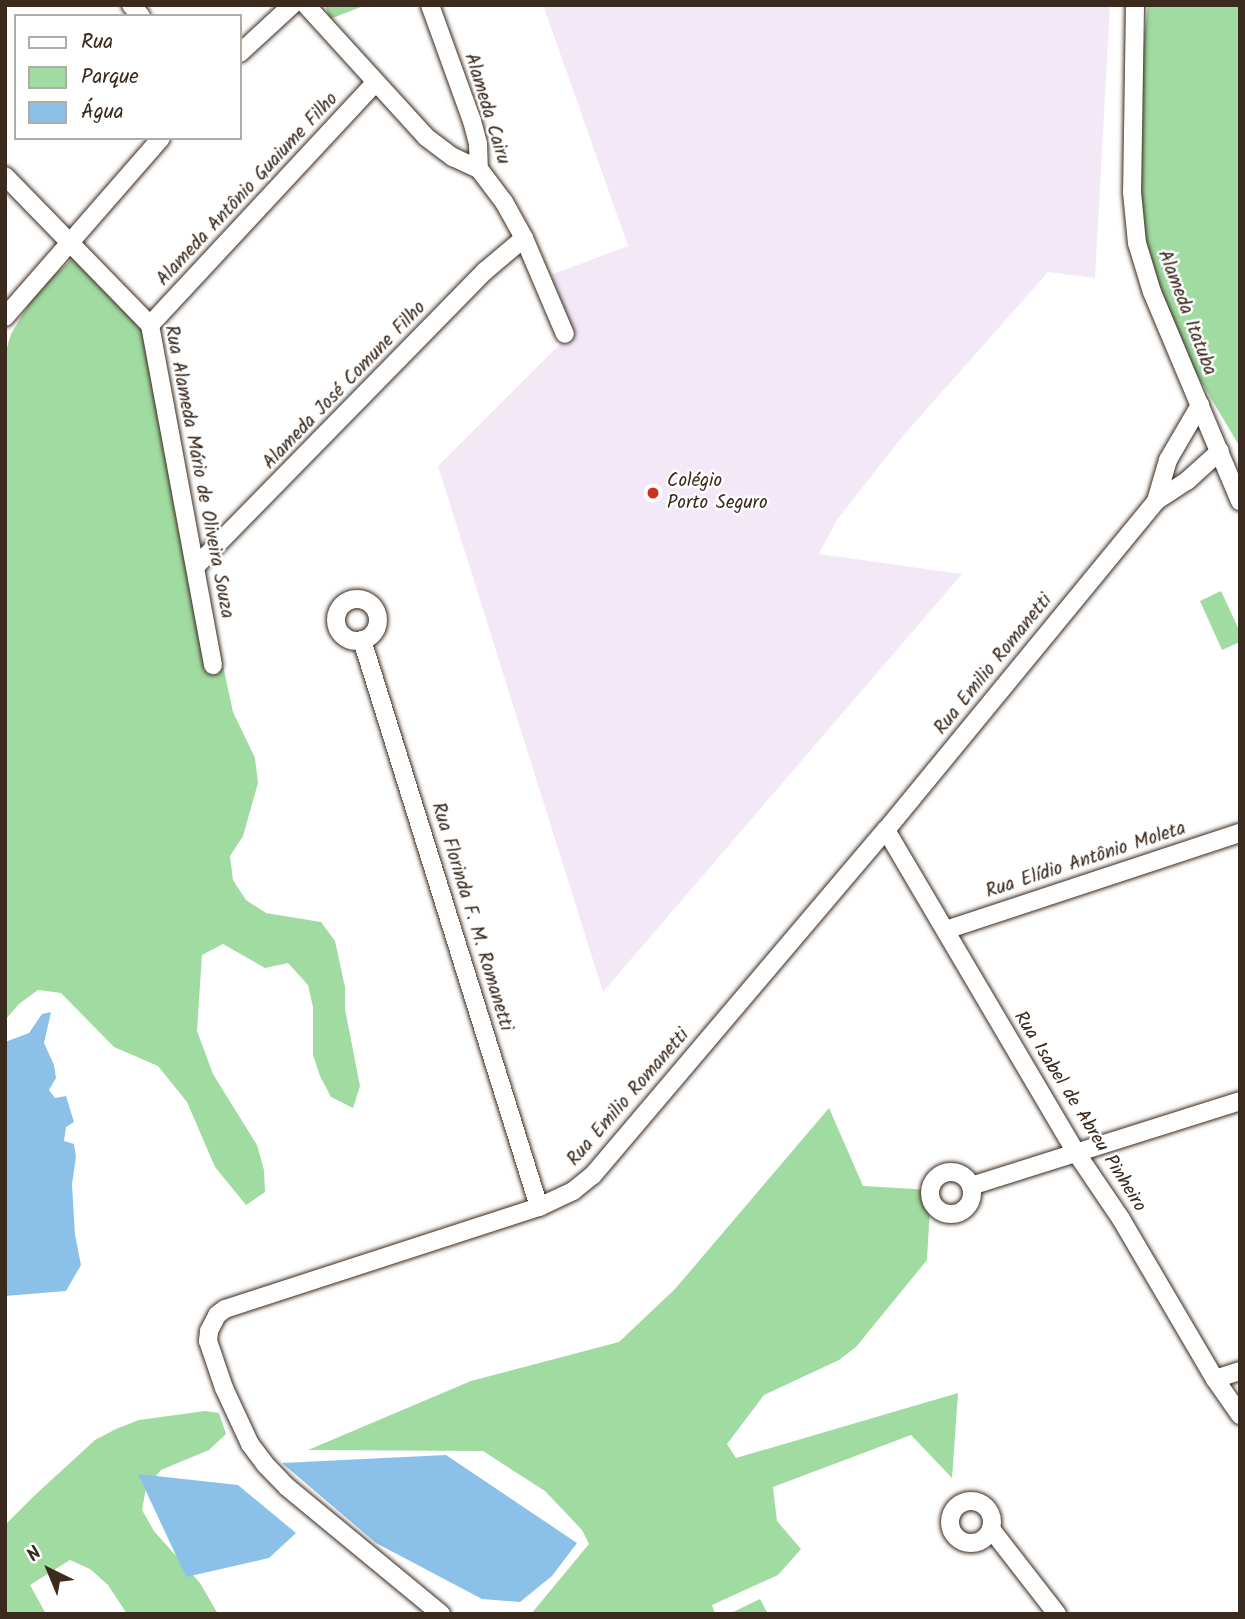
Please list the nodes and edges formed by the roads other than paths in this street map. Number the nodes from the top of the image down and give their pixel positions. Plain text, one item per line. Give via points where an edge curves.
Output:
1 (292, 5) edge
2 (306, 5) edge
3 (430, 5) edge
4 (1135, 5) edge
5 (242, 51) edge
6 (375, 83) junction
7 (159, 140) edge
8 (479, 169) junction
9 (5, 176) edge
10 (524, 238) junction
11 (70, 243) junction
12 (5, 317) edge
13 (150, 325) junction
14 (565, 334) dead end
15 (1200, 405) junction
16 (1220, 451) junction
17 (1156, 501) junction
18 (1240, 501) edge
19 (197, 565) junction
20 (362, 640) dead end
21 (214, 665) dead end
22 (886, 830) junction
23 (1240, 833) edge
24 (946, 930) junction
25 (1240, 1101) edge
26 (1075, 1151) junction
27 (971, 1186) dead end
28 (539, 1207) junction
29 (1240, 1371) edge
30 (1215, 1379) junction
31 (1240, 1415) edge
32 (991, 1529) dead end
33 (440, 1614) edge
34 (1057, 1614) edge

1 - 5 street
2 - 6 street
3 - 8 street, Alameda Cairu via 472,121
4 - 15 street, Alameda Itatuba via 1135,233 1152,292
6 - 8 street via 426,136 453,157
6 - 13 street, Alameda Antônio Guaiume Filho
7 - 11 street
8 - 10 street, Alameda Cairu
9 - 11 street, Rua Alameda Mário de Oliveira Souza
10 - 14 street, Alameda Cairu
10 - 19 street, Alameda José Comune Filho via 485,271
11 - 12 street
11 - 13 street, Rua Alameda Mário de Oliveira Souza
13 - 19 street, Rua Alameda Mário de Oliveira Souza
15 - 16 street, Alameda Itatuba
15 - 17 street, Rua Emilio Romanetti via 1168,460
16 - 17 street, Rua Emilio Romanetti
16 - 18 street, Alameda Itatuba
17 - 22 street, Rua Emilio Romanetti
19 - 21 street, Rua Alameda Mário de Oliveira Souza
20 - 28 street, Rua Florinda F. M. Romanetti
22 - 24 street, Rua Isabel de Abreu Pinheiro
22 - 28 street, Rua Emilio Romanetti via 593,1175 573,1191
23 - 24 street, Rua Elídio Antônio Moleta
24 - 26 street, Rua Isabel de Abreu Pinheiro
25 - 26 street
26 - 27 street
26 - 30 street, Rua Isabel de Abreu Pinheiro via 1121,1219
28 - 33 street, Rua Emilio Romanetti via 225,1309 209,1331 208,1341 224,1388 250,1444 265,1464 286,1487
29 - 30 street
30 - 31 street, Rua Isabel de Abreu Pinheiro
32 - 34 street

